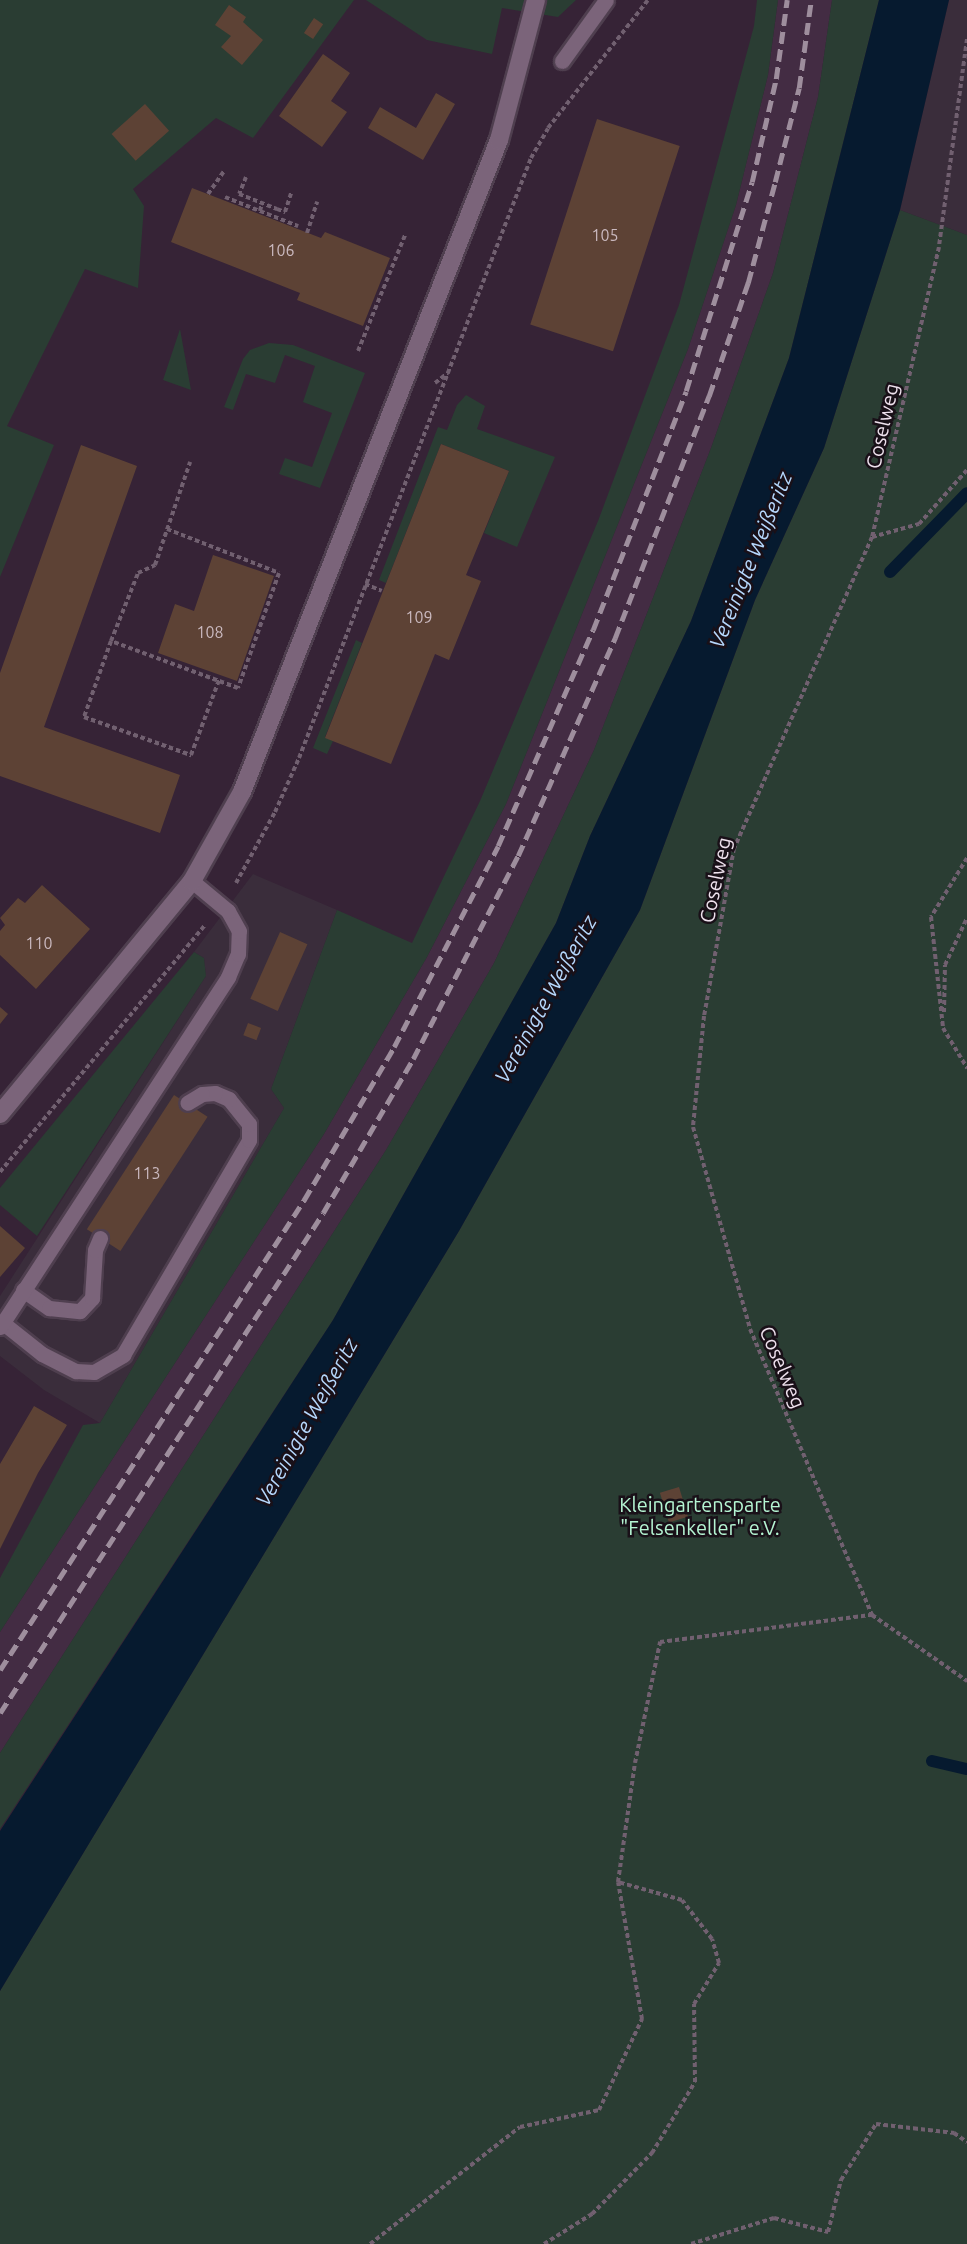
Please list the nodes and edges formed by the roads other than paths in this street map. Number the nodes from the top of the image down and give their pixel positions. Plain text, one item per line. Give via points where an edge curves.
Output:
1 (536, 0) edge
2 (606, 0) edge
3 (562, 61) dead end
4 (192, 881) junction
5 (187, 1103) dead end
6 (0, 1114) edge
7 (100, 1238) dead end
8 (24, 1290) junction
9 (1, 1325) edge

1 - 4 main road via 499,140 264,743 218,839
2 - 3 lane
4 - 6 main road
4 - 8 lane via 228,911 239,931 238,954 228,977
5 - 9 lane via 202,1094 215,1093 229,1100 249,1124 249,1140 123,1355 94,1372 76,1371 42,1354
7 - 8 lane via 95,1250 92,1298 80,1311 49,1308
8 - 9 lane

